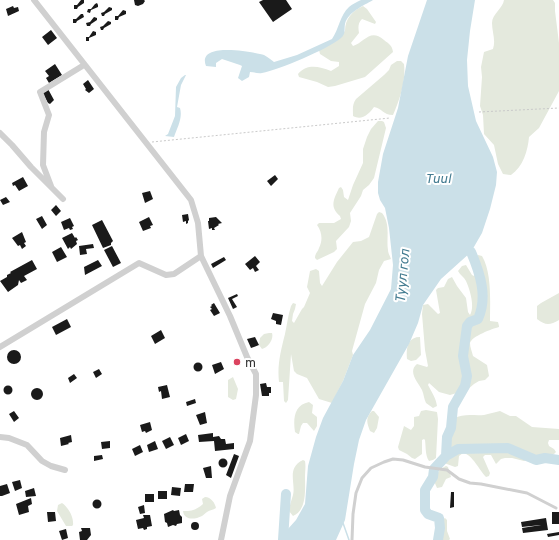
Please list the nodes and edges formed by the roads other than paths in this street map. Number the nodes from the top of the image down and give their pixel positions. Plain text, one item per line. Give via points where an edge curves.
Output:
1 (34, 0) edge
2 (84, 65) junction
3 (0, 133) edge
4 (51, 186) junction
5 (63, 199) dead end
6 (201, 256) junction
7 (0, 347) edge
8 (0, 437) edge
9 (65, 470) dead end
10 (556, 508) dead end
11 (221, 540) edge
12 (352, 540) edge

1 - 2 street
2 - 4 street via 40,92 49,115 44,132 43,165
2 - 6 street via 191,200 198,223
3 - 4 street
4 - 5 street
6 - 7 street via 174,274 166,275 139,263
6 - 11 street via 256,374 250,441 230,496
8 - 9 street via 27,445 42,461
10 - 12 lane via 527,494 470,483 447,470 393,459 371,468 362,478 356,493

